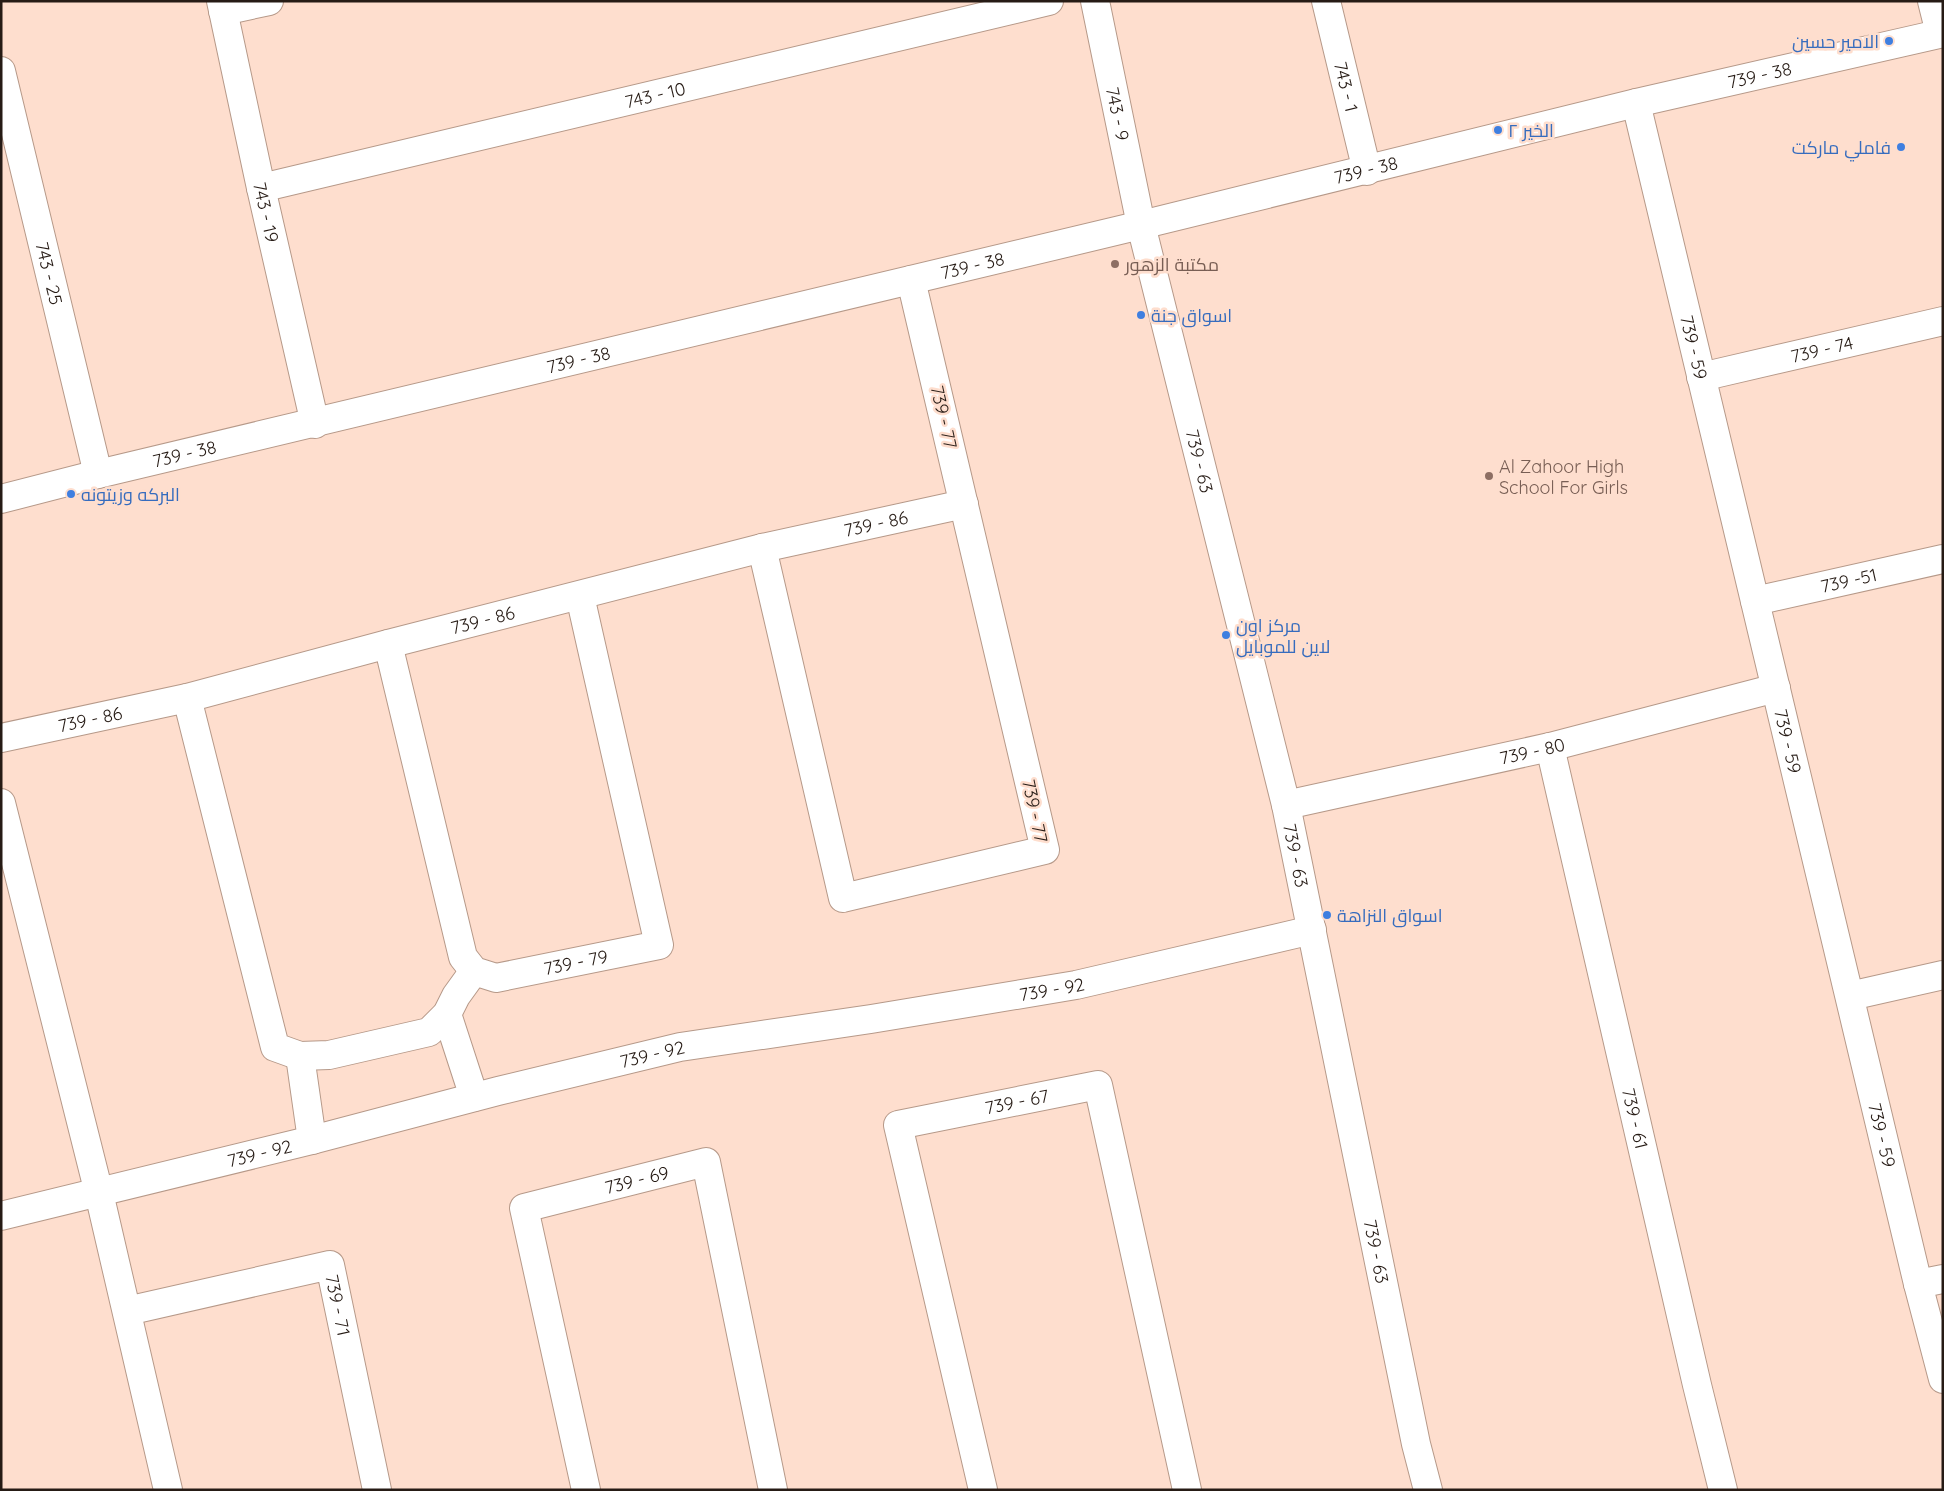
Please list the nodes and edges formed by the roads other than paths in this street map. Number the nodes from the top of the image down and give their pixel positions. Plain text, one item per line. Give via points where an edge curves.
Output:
1 (268, 1) edge
2 (1049, 1) edge
3 (1096, 1) edge
4 (1326, 1) edge
5 (1932, 1) edge
6 (222, 6) edge
7 (1941, 33) edge
8 (1, 71) edge
9 (1636, 103) junction
10 (1367, 170) junction
11 (261, 188) junction
12 (1142, 225) junction
13 (911, 280) junction
14 (1943, 321) edge
15 (1701, 377) junction
16 (315, 424) junction
17 (98, 474) junction
18 (1, 499) edge
19 (964, 504) junction
20 (762, 548) junction
21 (1943, 558) edge
22 (580, 596) junction
23 (1755, 602) junction
24 (388, 644) junction
25 (1776, 688) junction
26 (187, 698) junction
27 (1, 738) edge
28 (1550, 747) junction
29 (1, 803) edge
30 (1286, 806) junction
31 (1312, 930) junction
32 (474, 971) junction
33 (1943, 975) edge
34 (1850, 996) junction
35 (447, 1014) junction
36 (300, 1056) junction
37 (474, 1097) junction
38 (312, 1140) junction
39 (99, 1192) junction
40 (1, 1216) edge
41 (1930, 1282) edge
42 (126, 1311) junction
43 (1943, 1379) edge
44 (168, 1490) edge
45 (377, 1490) edge
46 (586, 1490) edge
47 (773, 1490) edge
48 (983, 1490) edge
49 (1187, 1490) edge
50 (1428, 1490) edge
51 (1723, 1490) edge

1 - 6 street
2 - 11 street, 743 - 10
3 - 12 street, 743 - 9
4 - 10 street, 743 - 1
5 - 7 street
6 - 11 street, 743 - 19
7 - 9 street, 739 - 38
8 - 17 street, 743 - 25
9 - 10 street, 739 - 38
9 - 15 street, 739 - 59
10 - 12 street, 739 - 38
11 - 16 street, 743 - 19
12 - 13 street, 739 - 38
12 - 30 street, 739 - 63
13 - 16 street, 739 - 38
13 - 19 street, 739 - 77
14 - 15 street, 739 - 74
15 - 23 street, 739 - 59
16 - 17 street, 739 - 38
17 - 18 street, 739 - 38
19 - 20 street, 739 - 86
19 - 20 street, 739 - 77 via 1045,850 843,898
20 - 22 street, 739 - 86
21 - 23 street, 739 -51
22 - 24 street, 739 - 86
22 - 32 street, 739 - 79 via 659,946 496,978
23 - 25 street, 739 - 59
24 - 26 street, 739 - 86
24 - 32 street via 463,957
25 - 28 street, 739 - 80
25 - 34 street, 739 - 59
26 - 27 street, 739 - 86
26 - 36 street via 275,1047
28 - 30 street, 739 - 80
28 - 51 street, 739 - 61
29 - 39 street
30 - 31 street, 739 - 63
31 - 37 street, 739 - 92 via 1076,985 680,1047
31 - 50 street, 739 - 63
32 - 35 street
33 - 34 street
34 - 41 street, 739 - 59
35 - 36 street via 429,1032 329,1055
35 - 37 street
36 - 38 street
37 - 38 street, 739 - 92
38 - 39 street, 739 - 92
39 - 40 street, 739 - 92
39 - 42 street
41 - 43 street, 739 - 59
42 - 44 street
42 - 45 street, 739 - 71 via 330,1265
46 - 47 street, 739 - 69 via 524,1208 706,1162
48 - 49 street, 739 - 67 via 898,1125 1098,1086

